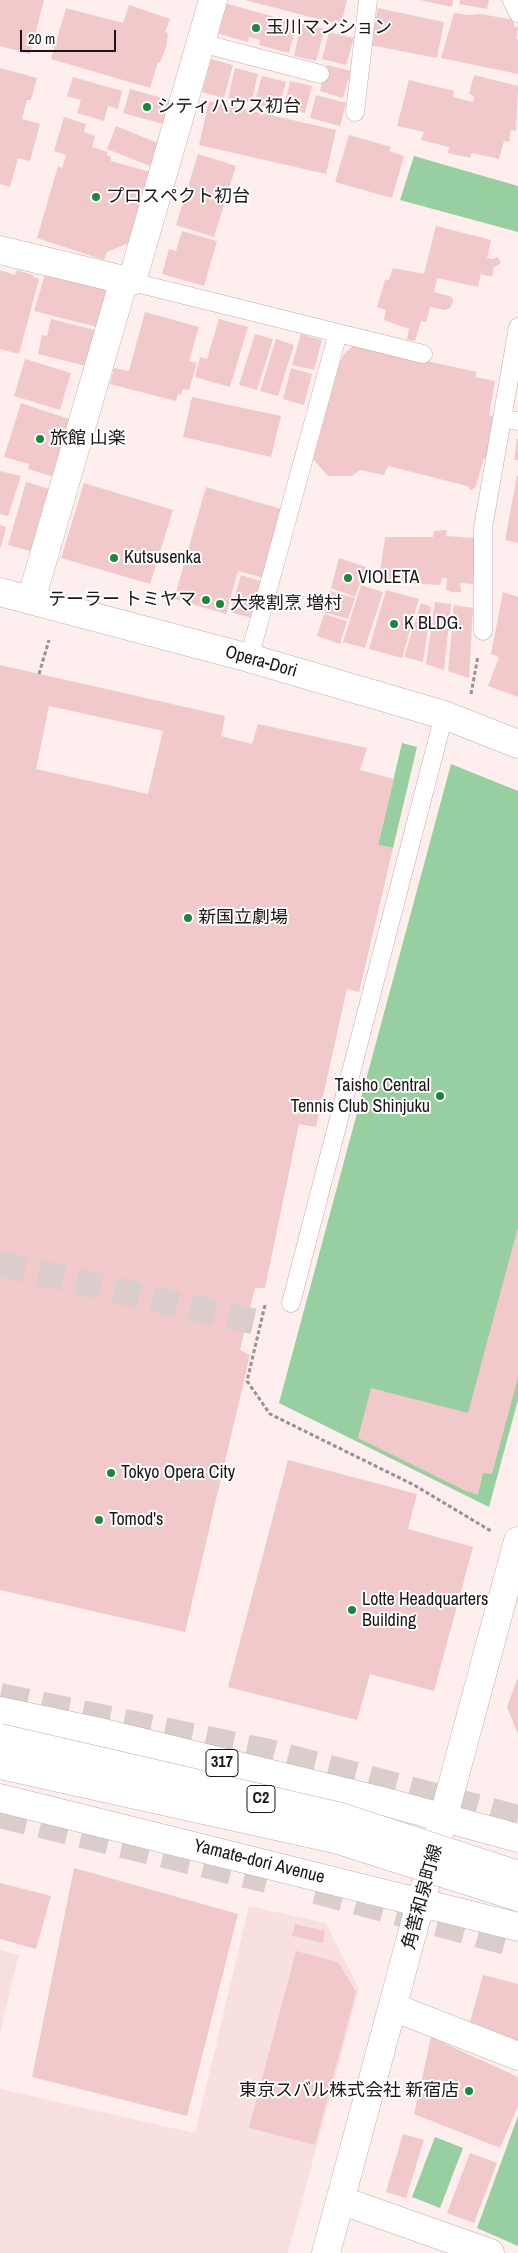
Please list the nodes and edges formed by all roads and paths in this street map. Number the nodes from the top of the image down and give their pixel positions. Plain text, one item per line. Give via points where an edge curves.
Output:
1 (213, 0) edge
2 (368, 0) edge
3 (512, 0) edge
4 (518, 13) edge
5 (201, 43) junction
6 (320, 74) dead end
7 (355, 112) dead end
8 (0, 250) edge
9 (128, 280) junction
10 (518, 332) edge
11 (338, 333) junction
12 (423, 354) dead end
13 (510, 420) edge
14 (0, 592) edge
15 (31, 600) junction
16 (482, 631) joint
17 (49, 640) dead end
18 (249, 658) junction
19 (40, 674) dead end
20 (471, 696) dead end
21 (444, 716) junction
22 (518, 744) edge
23 (291, 1303) dead end
24 (261, 1323) dead end
25 (506, 1537) edge
26 (0, 1711) edge
27 (0, 1738) edge
28 (0, 1765) edge
29 (0, 1798) edge
30 (443, 1819) junction
31 (518, 1838) edge
32 (518, 1875) edge
33 (518, 1897) edge
34 (422, 1902) junction
35 (518, 1927) edge
36 (392, 2007) junction
37 (518, 2056) edge
38 (340, 2200) junction
39 (326, 2253) edge
40 (490, 2253) edge

1 - 5 main road
2 - 7 lane
3 - 4 lane
5 - 6 lane
5 - 9 main road
8 - 9 main road
9 - 11 lane
9 - 15 main road
10 - 13 lane
11 - 12 lane
11 - 18 lane
13 - 16 lane via 484,528
14 - 15 main road, Opera-Dori
15 - 18 main road, Opera-Dori
16 - 20 path
17 - 19 path
18 - 21 main road, Opera-Dori
21 - 22 main road, Opera-Dori
21 - 23 lane
24 - 25 path via 247,1381 270,1414 414,1485
25 - 30 main road, 角筈和泉町線
26 - 30 main road, 317 via 100,1732
27 - 32 main road, C2, bridge via 341,1818
28 - 33 main road, C2, bridge via 335,1839
29 - 34 main road, Yamate-dori Avenue
30 - 31 main road, 317
30 - 34 main road, 角筈和泉町線
34 - 35 main road, Yamate-dori Avenue
34 - 36 main road, 角筈和泉町線
36 - 37 main road
36 - 38 main road, 角筈和泉町線
38 - 39 main road, 角筈和泉町線
38 - 40 main road

